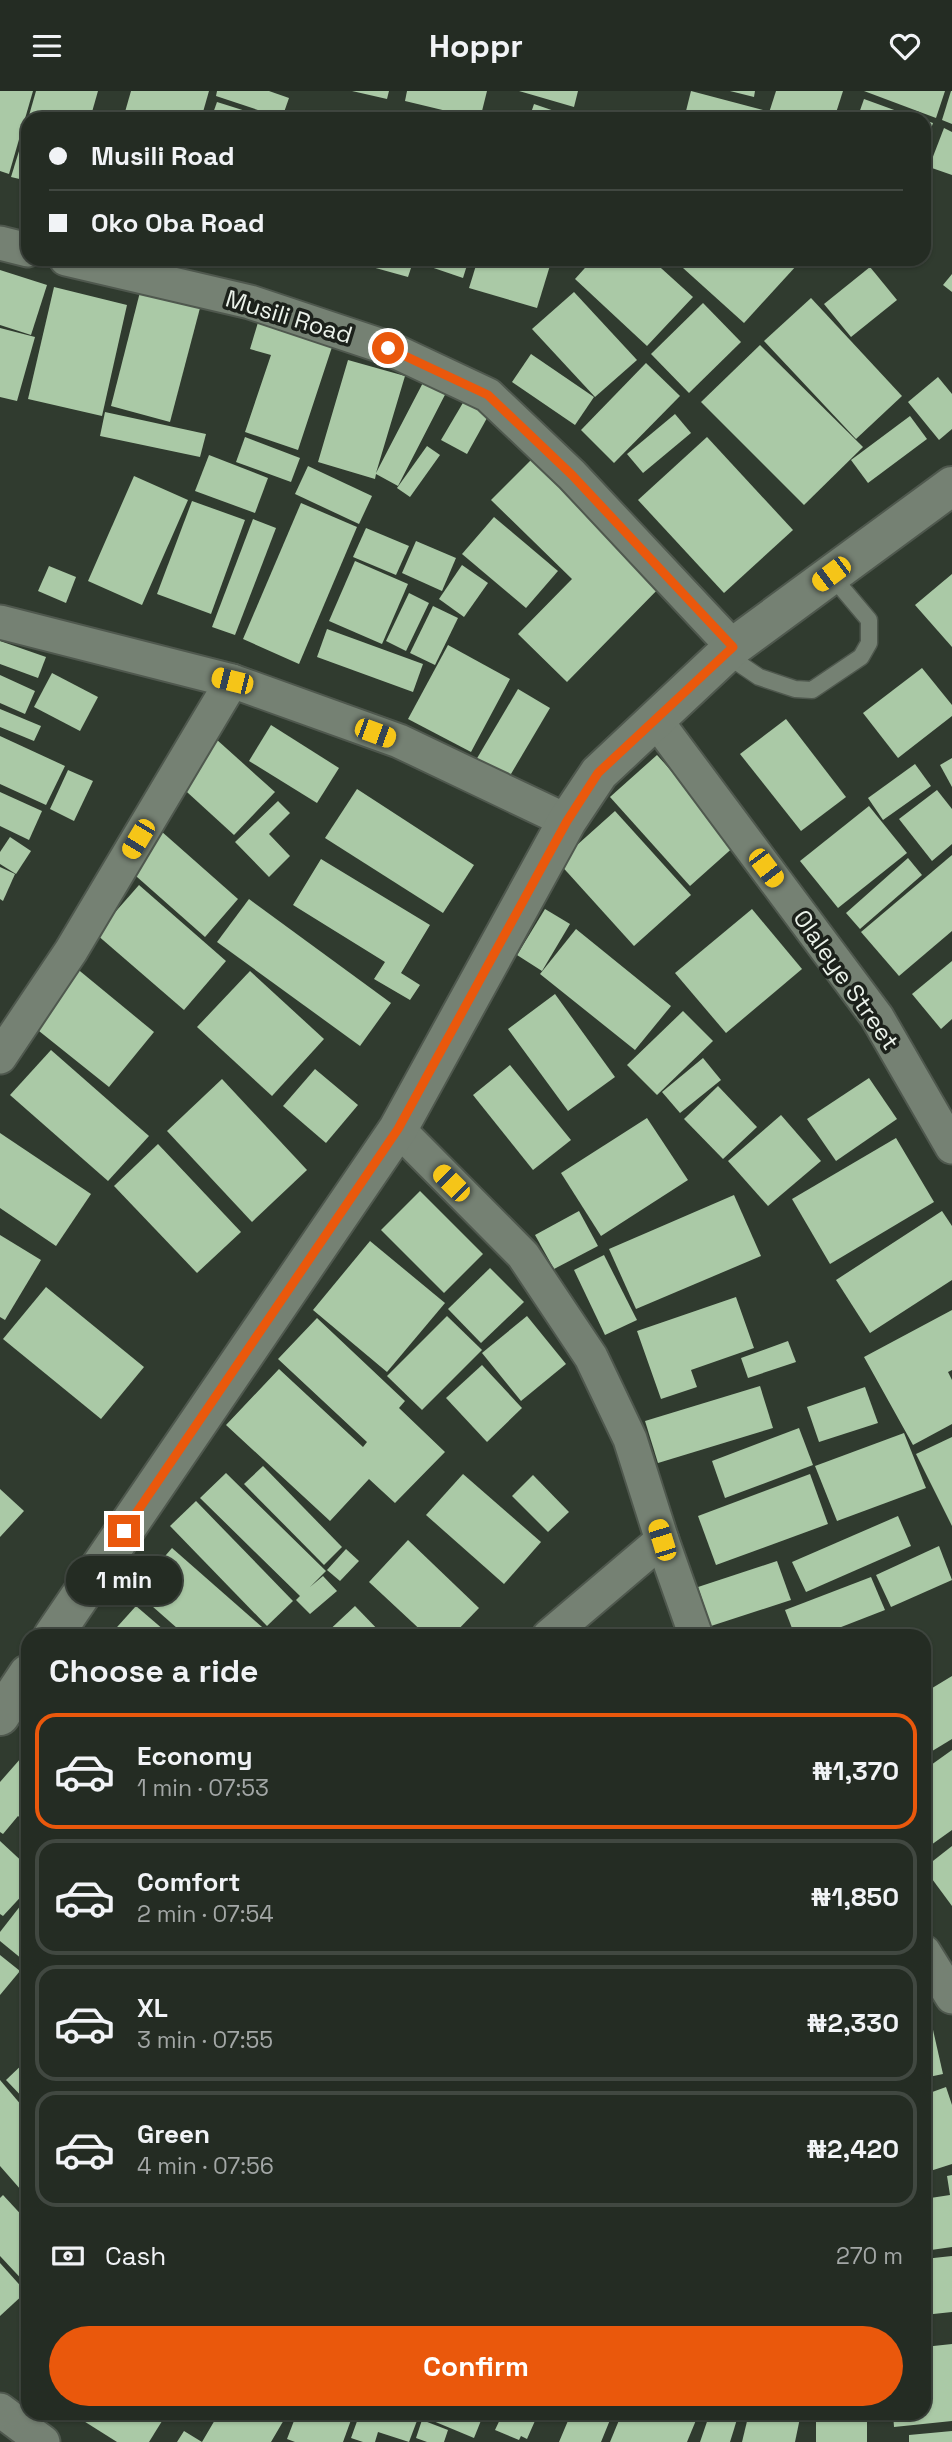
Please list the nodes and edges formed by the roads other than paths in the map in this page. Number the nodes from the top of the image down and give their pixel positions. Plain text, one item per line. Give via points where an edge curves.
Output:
1 (0, 243) edge
2 (21, 248) edge
3 (96, 266) edge
4 (952, 486) edge
5 (831, 574) junction
6 (0, 622) edge
7 (729, 651) junction
8 (232, 681) junction
9 (655, 719) junction
10 (567, 821) junction
11 (0, 1057) edge
12 (398, 1129) junction
13 (952, 1147) edge
14 (662, 1540) junction
15 (58, 1629) edge
16 (557, 1629) edge
17 (694, 1629) edge
18 (21, 1684) edge
19 (0, 1716) edge
20 (931, 1963) edge
21 (952, 1997) edge

1 - 2 street
3 - 7 street, Musili Road via 250,302 388,348 488,395 572,475
4 - 5 street
5 - 7 street
5 - 7 lane via 869,620 869,643 861,657 812,689 795,689 759,677
6 - 8 street
7 - 9 street
8 - 10 street via 399,741
8 - 11 street via 71,951
9 - 10 street via 598,773
9 - 13 street, Olaleye Street via 877,1017
10 - 12 street
12 - 14 street via 523,1255 591,1357 630,1439
12 - 15 street
14 - 16 street
14 - 17 street
18 - 19 street
20 - 21 street

